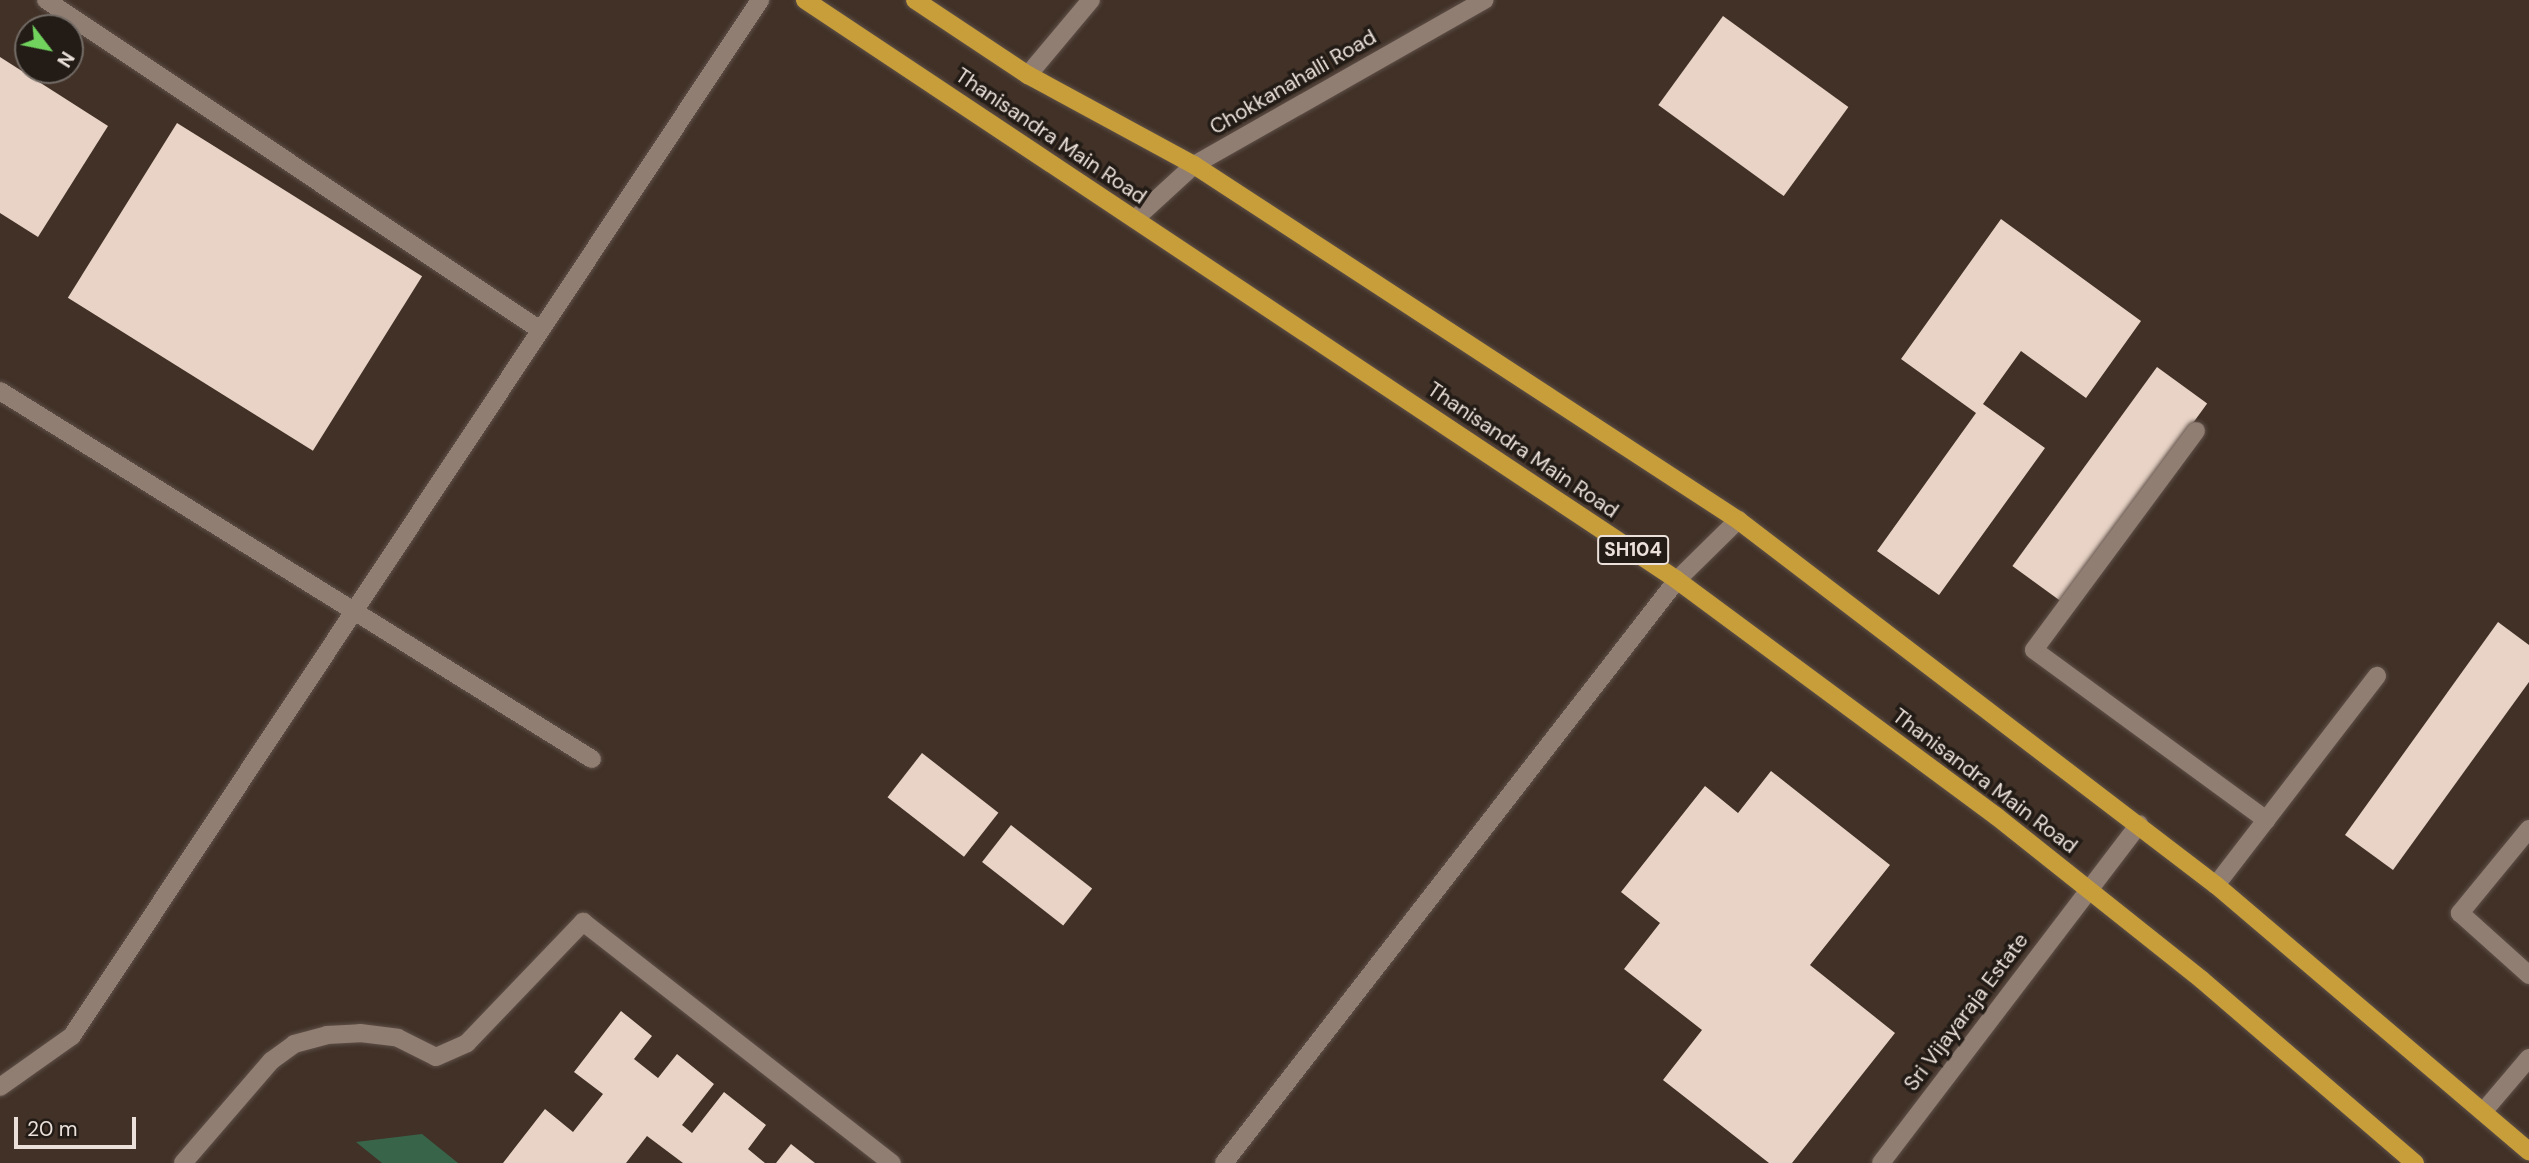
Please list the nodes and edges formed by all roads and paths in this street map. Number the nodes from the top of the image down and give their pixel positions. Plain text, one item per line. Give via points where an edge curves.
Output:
1 (46, 0) edge
2 (760, 0) edge
3 (805, 0) edge
4 (915, 0) edge
5 (1091, 0) edge
6 (1484, 0) edge
7 (1028, 75) junction
8 (1194, 164) junction
9 (1135, 219) junction
10 (540, 330) junction
11 (0, 391) edge
12 (2196, 431) dead end
13 (1738, 520) junction
14 (1677, 580) junction
15 (354, 610) junction
16 (2377, 676) dead end
17 (592, 758) dead end
18 (2266, 820) junction
19 (2139, 824) junction
20 (2529, 829) edge
21 (2216, 885) junction
22 (2087, 888) junction
23 (2529, 975) edge
24 (2529, 1058) edge
25 (0, 1087) edge
26 (2483, 1112) junction
27 (2529, 1151) edge
28 (183, 1163) edge
29 (891, 1163) edge
30 (1224, 1163) edge
31 (1881, 1163) edge
32 (2415, 1163) edge

1 - 10 street
2 - 10 street
3 - 9 main road, Thanisandra Main Road / SH104
4 - 7 main road, Thanisandra Main Road
5 - 7 street
6 - 8 street, Chokkanahalli Road
7 - 8 main road, Thanisandra Main Road
8 - 9 street, Chokkanahalli Road
8 - 13 main road, Thanisandra Main Road
9 - 14 main road, Thanisandra Main Road / SH104
10 - 15 street
11 - 15 street
12 - 18 street via 2034,650
13 - 14 street
13 - 19 main road, Thanisandra Main Road
14 - 22 main road, Thanisandra Main Road / SH104
14 - 30 street
15 - 17 street
15 - 25 street via 72,1036
16 - 18 street
18 - 21 street
19 - 21 main road, Thanisandra Main Road
19 - 22 street, Sri Vijayaraja Estate
20 - 23 street via 2460,913
21 - 26 main road, Thanisandra Main Road
22 - 31 street, Sri Vijayaraja Estate
22 - 32 main road, Thanisandra Main Road / SH104
24 - 26 street
26 - 27 main road, Thanisandra Main Road
28 - 29 street via 271,1061 294,1044 360,1033 398,1038 436,1057 467,1043 583,922

